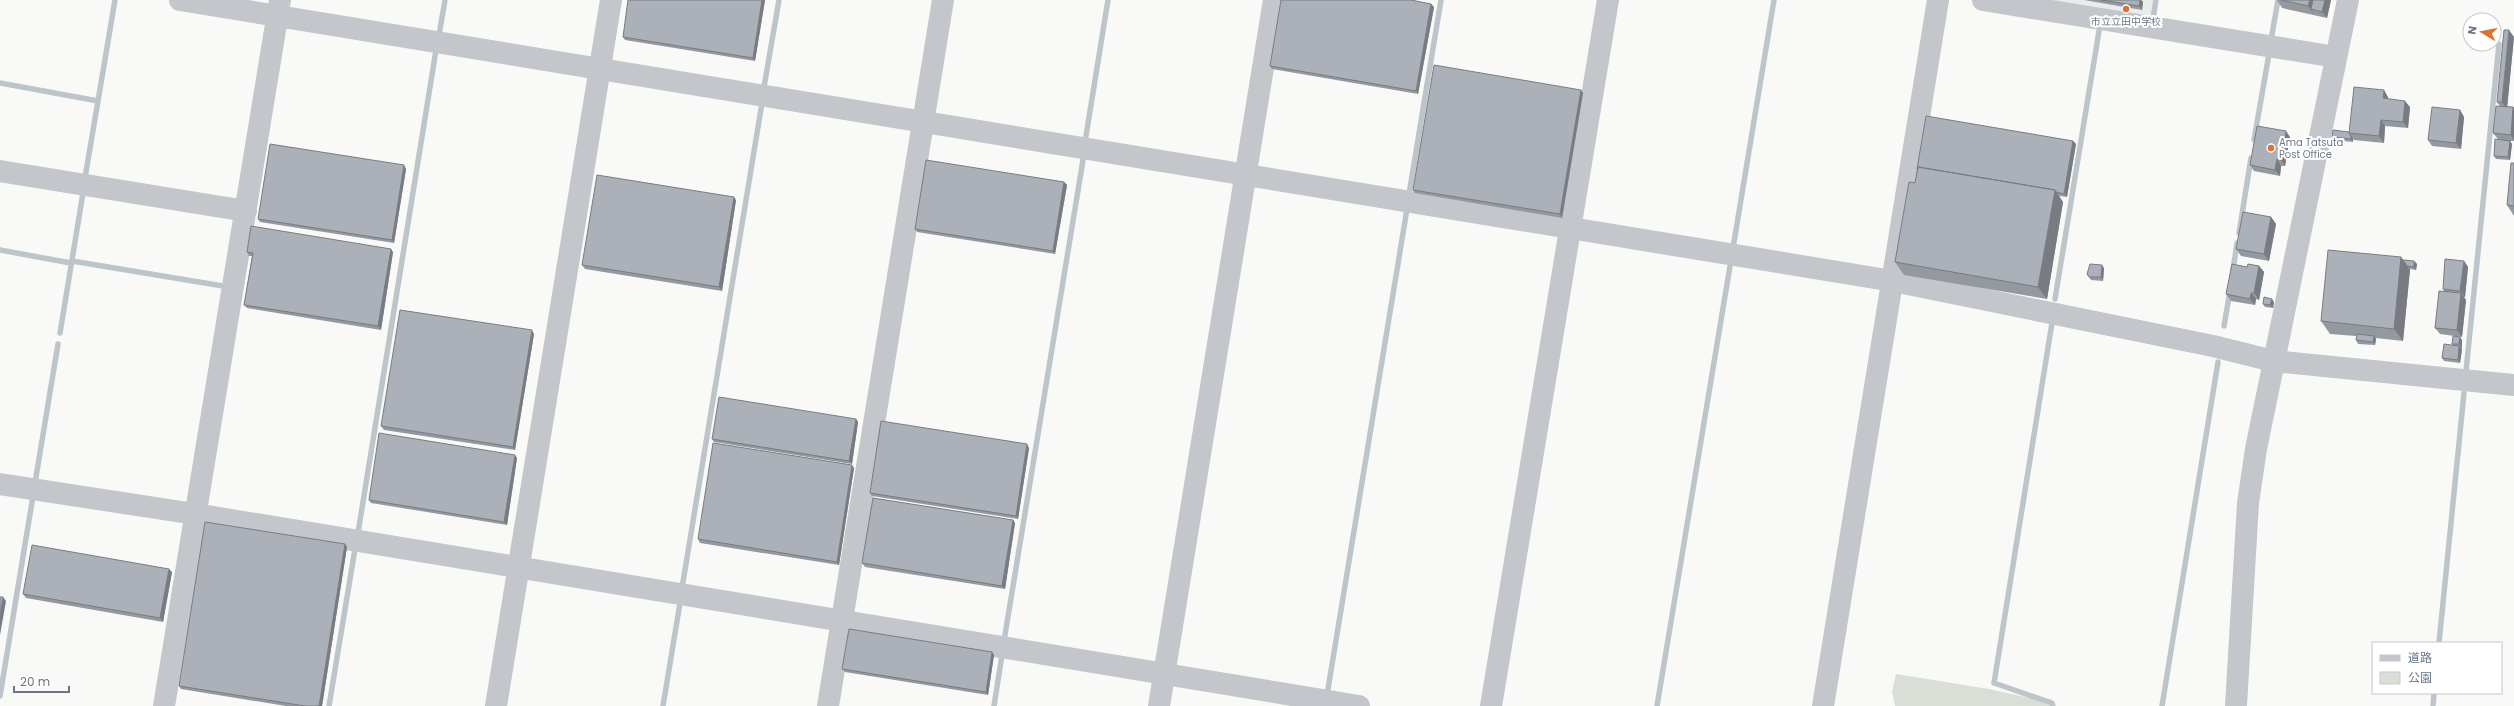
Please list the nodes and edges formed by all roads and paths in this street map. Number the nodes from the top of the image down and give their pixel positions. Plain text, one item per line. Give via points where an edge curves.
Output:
1 (180, 0) edge
2 (611, 0) edge
3 (943, 0) edge
4 (1274, 0) edge
5 (1608, 0) edge
6 (1938, 0) edge
7 (1983, 0) edge
8 (2348, 0) edge
9 (279, 8) edge
10 (2336, 57) junction
11 (600, 69) junction
12 (924, 121) junction
13 (0, 171) edge
14 (1246, 175) junction
15 (246, 211) junction
16 (1570, 227) junction
17 (1893, 281) junction
18 (2273, 361) junction
19 (2514, 385) edge
20 (0, 484) edge
21 (195, 514) junction
22 (519, 568) junction
23 (842, 622) junction
24 (1164, 674) junction
25 (164, 706) edge
26 (496, 706) edge
27 (828, 706) edge
28 (1159, 706) edge
29 (1359, 706) edge
30 (1491, 706) edge
31 (1823, 706) edge
32 (2236, 706) edge

1 - 9 street
2 - 11 street
3 - 12 street
4 - 14 street
5 - 16 street
6 - 17 street
7 - 10 street
8 - 10 street
9 - 11 street
9 - 15 street
10 - 18 street
11 - 12 street
11 - 22 street
12 - 14 street
12 - 23 street
13 - 15 street
14 - 16 street
14 - 24 street
15 - 21 street
16 - 17 street
16 - 30 street
17 - 18 street via 2213,346
17 - 31 street
18 - 19 street
18 - 32 street via 2248,503
20 - 21 street
21 - 22 street
21 - 25 street
22 - 23 street
22 - 26 street
23 - 24 street
23 - 27 street
24 - 28 street
24 - 29 street

